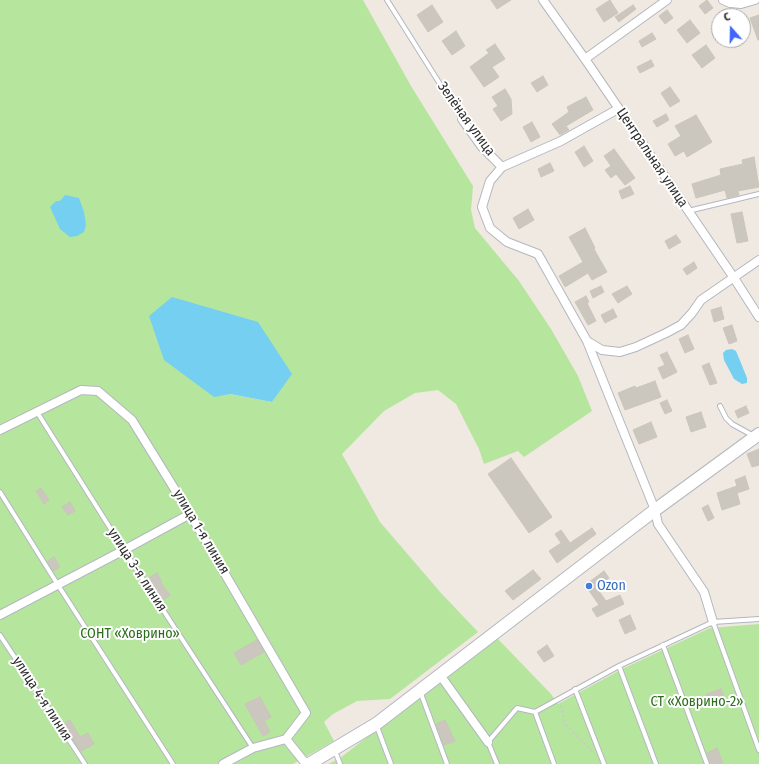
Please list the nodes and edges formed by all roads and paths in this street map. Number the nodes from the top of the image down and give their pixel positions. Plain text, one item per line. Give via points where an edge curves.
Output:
1 (387, 0) edge
2 (543, 0) edge
3 (667, 0) edge
4 (723, 0) edge
5 (755, 0) edge
6 (585, 59) junction
7 (618, 109) junction
8 (462, 119) joint
9 (502, 167) junction
10 (759, 194) edge
11 (688, 211) junction
12 (759, 260) edge
13 (734, 278) junction
14 (759, 318) edge
15 (587, 341) junction
16 (720, 406) dead end
17 (37, 411) junction
18 (0, 430) edge
19 (757, 435) edge
20 (0, 492) edge
21 (655, 510) junction
22 (190, 514) junction
23 (124, 550) junction
24 (58, 585) junction
25 (0, 615) edge
26 (759, 619) edge
27 (713, 622) junction
28 (0, 635) edge
29 (663, 645) junction
30 (619, 666) junction
31 (440, 675) junction
32 (575, 689) junction
33 (420, 691) junction
34 (559, 700) junction
35 (535, 712) junction
36 (376, 724) junction
37 (286, 739) junction
38 (488, 742) junction
39 (253, 748) junction
40 (334, 749) junction
41 (759, 750) edge
42 (603, 763) edge
43 (85, 764) edge
44 (173, 764) edge
45 (223, 764) edge
46 (306, 764) edge
47 (309, 764) edge
48 (340, 764) edge
49 (391, 764) edge
50 (447, 764) edge
51 (496, 764) edge
52 (554, 764) edge
53 (656, 764) edge
54 (707, 764) edge

1 - 8 lane, Зелёная улица
2 - 6 street, Центральная улица
3 - 6 street
4 - 5 street via 741,4
6 - 7 street, Центральная улица
7 - 9 street, Зелёная улица via 561,141
7 - 11 street, Центральная улица
8 - 9 street, Зелёная улица via 482,147
9 - 15 street via 490,181 482,206 490,228 507,242 538,254
10 - 11 lane
11 - 13 street, Центральная улица
12 - 13 street
13 - 14 street, Центральная улица
13 - 15 street via 700,300 681,325 636,347 620,352 602,350
15 - 21 street
16 - 19 lane via 732,424
17 - 18 street, улица 1-я линия
17 - 22 street, улица 1-я линия via 81,390 98,391 132,420
17 - 23 lane, улица 3-я линия
19 - 21 street
20 - 24 lane
21 - 27 street via 658,524 704,592
21 - 31 street
22 - 23 street
22 - 37 street, улица 1-я линия via 306,713
23 - 24 street
23 - 39 lane, улица 3-я линия
24 - 25 street
24 - 44 lane
26 - 27 lane
27 - 29 lane
27 - 41 lane
28 - 43 lane, улица 4-я линия
29 - 30 lane
29 - 54 lane
30 - 32 lane
30 - 53 lane
31 - 33 street
31 - 38 street
32 - 34 lane
32 - 42 lane
33 - 36 street
33 - 50 lane
34 - 35 lane
34 - 42 path via 565,724
35 - 38 lane via 517,708
35 - 52 lane
36 - 40 street
36 - 49 lane
37 - 39 street
37 - 46 street
38 - 51 lane
39 - 45 street
40 - 47 street
40 - 48 lane

